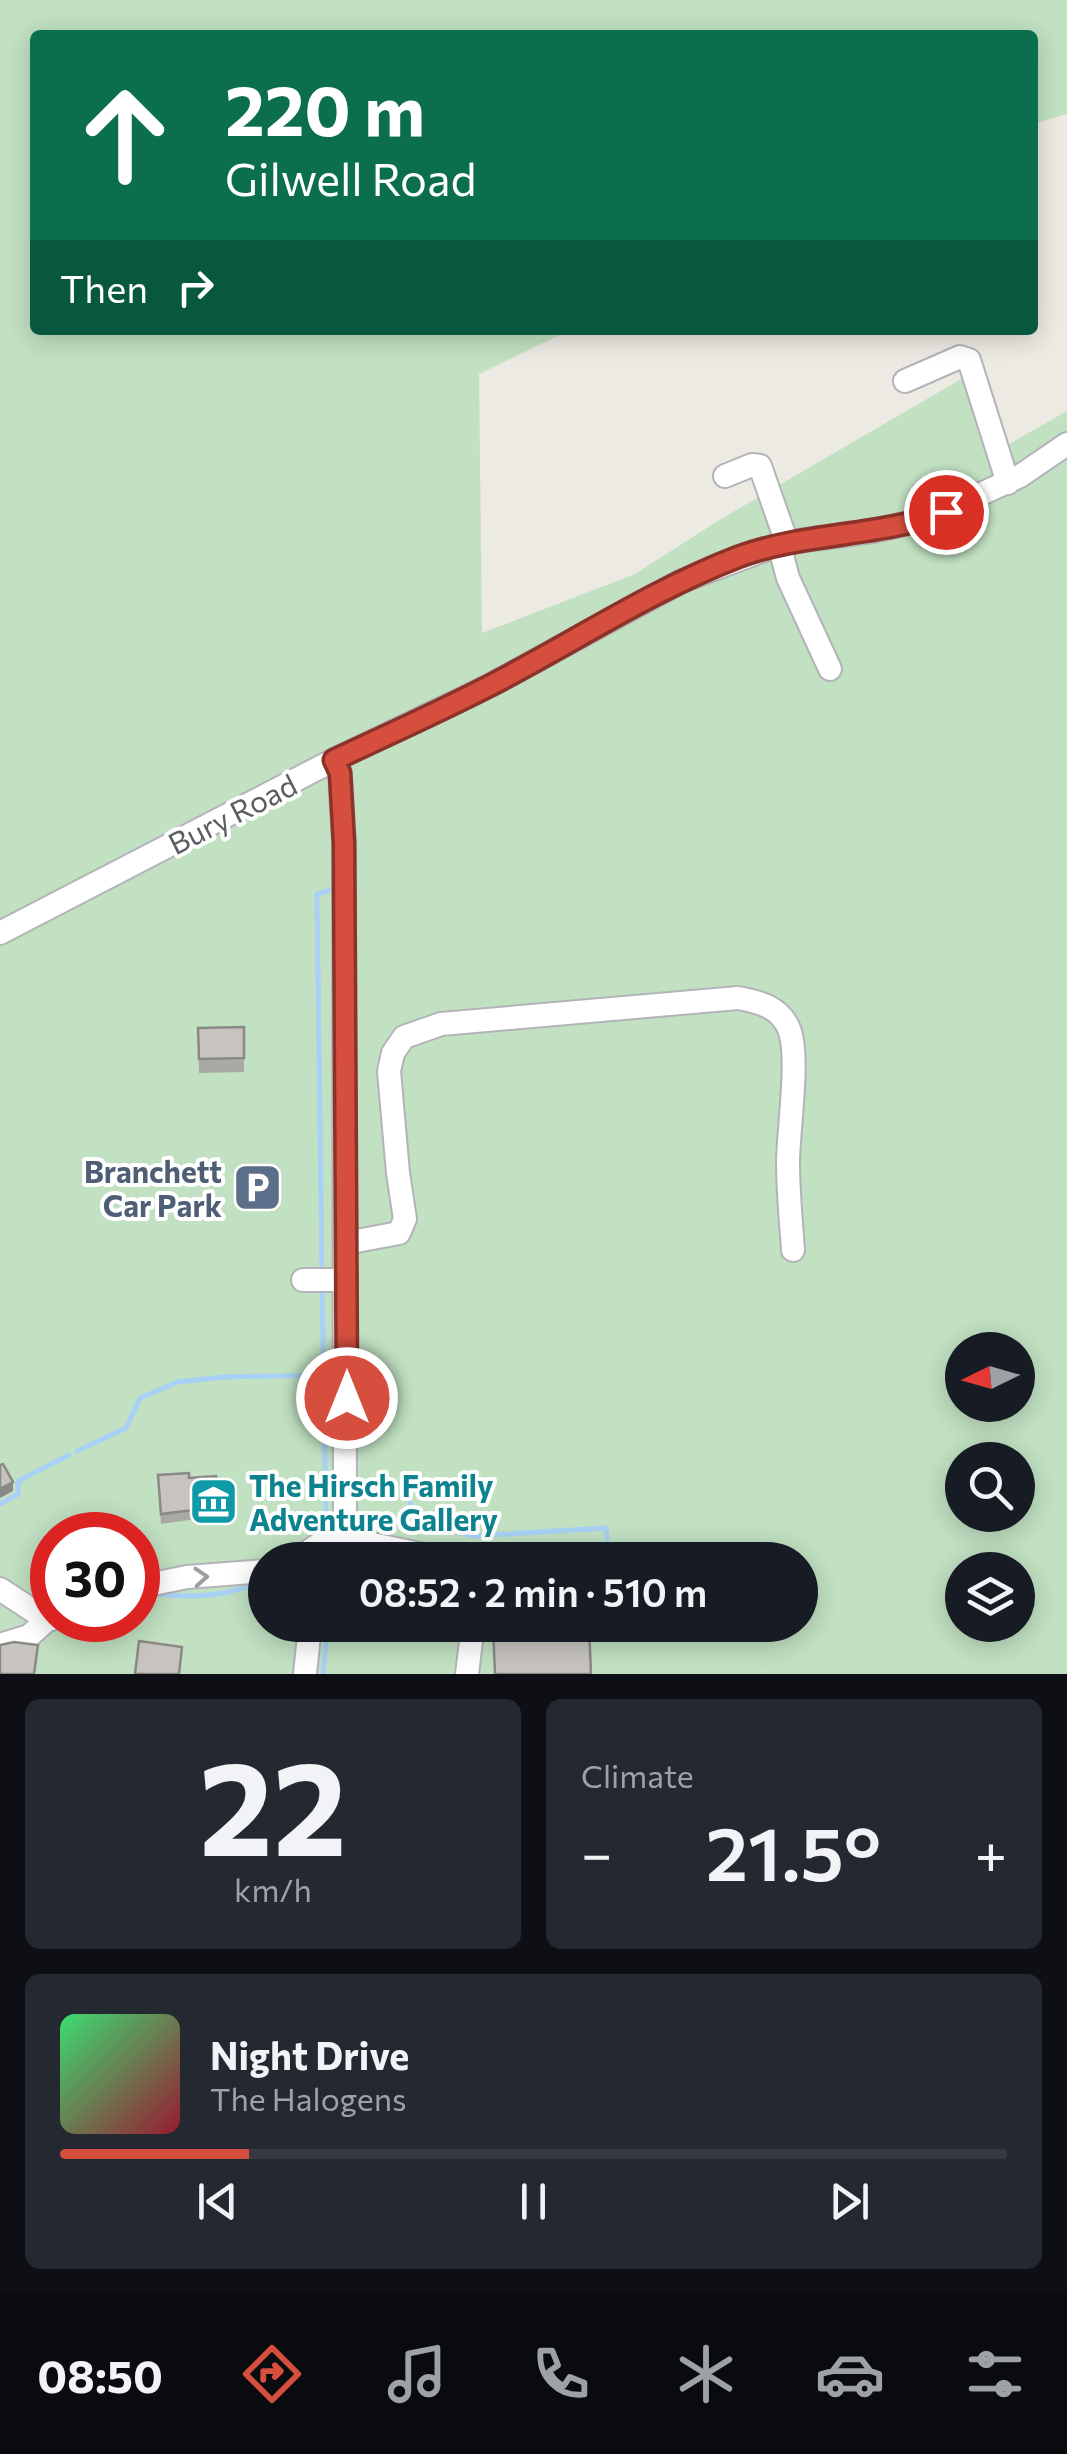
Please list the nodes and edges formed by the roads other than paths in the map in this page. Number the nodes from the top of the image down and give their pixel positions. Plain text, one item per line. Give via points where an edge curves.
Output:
1 (905, 381) dead end
2 (1067, 444) edge
3 (725, 476) dead end
4 (1008, 482) junction
5 (783, 544) junction
6 (830, 670) dead end
7 (334, 760) junction
8 (0, 933) edge
9 (346, 1243) junction
10 (793, 1250) dead end
11 (345, 1538) junction
12 (323, 1542) edge
13 (358, 1542) edge
14 (248, 1573) edge
15 (160, 1584) edge
16 (0, 1588) edge
17 (30, 1607) edge
18 (30, 1635) edge
19 (308, 1642) edge
20 (471, 1642) edge
21 (0, 1646) edge
22 (305, 1674) edge
23 (468, 1674) edge

1 - 4 street via 960,357 968,360
2 - 4 street, Bury Road
3 - 5 street via 760,466
4 - 5 street, Bury Road via 927,519
5 - 6 street via 788,578
5 - 7 street, Bury Road via 682,581 491,685
7 - 8 street, Bury Road
7 - 9 street via 344,843
9 - 10 street via 399,1233 405,1219 389,1071 404,1038 440,1024 738,998 778,1012 790,1031
9 - 11 street via 324,1280
11 - 12 street
11 - 13 street
15 -> 14 street
16 - 17 street
18 - 21 street
19 - 22 street
20 - 23 street

